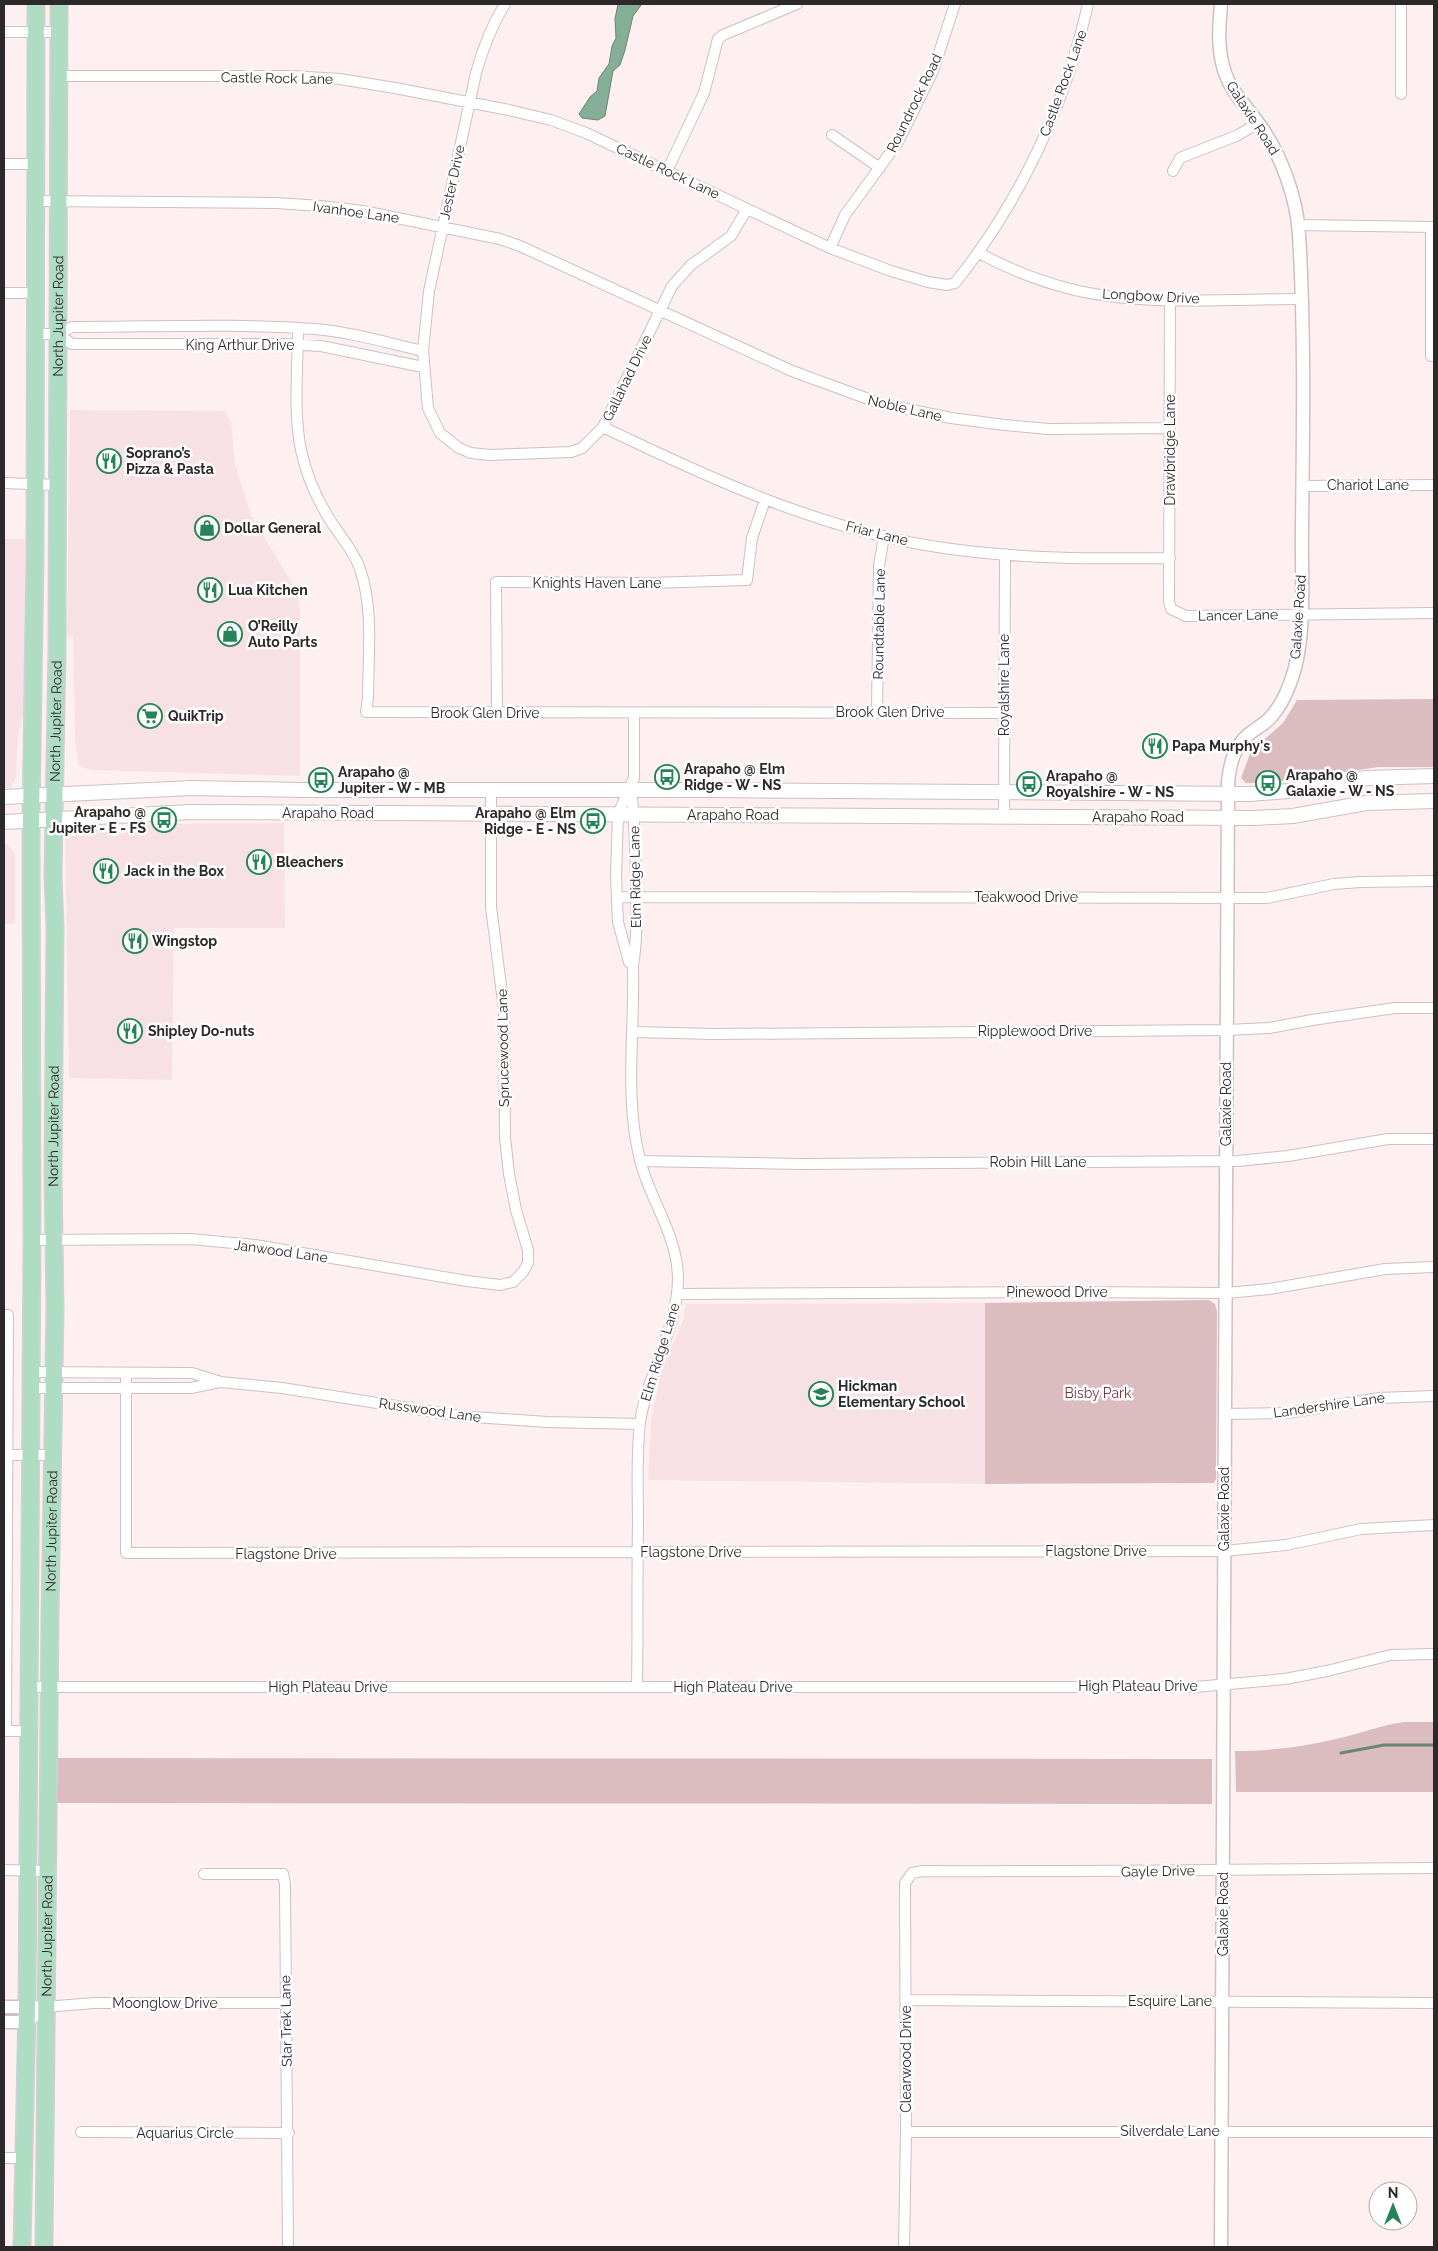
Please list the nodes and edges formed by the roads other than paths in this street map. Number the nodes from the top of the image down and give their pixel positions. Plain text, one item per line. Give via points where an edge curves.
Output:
1 (36, 4) edge
2 (59, 4) edge
3 (505, 4) edge
4 (797, 4) edge
5 (956, 4) edge
6 (1088, 4) edge
7 (1221, 4) edge
8 (1401, 4) edge
9 (4, 32) edge
10 (59, 32) junction
11 (36, 33) junction
12 (59, 76) junction
13 (1401, 94) dead end
14 (469, 102) junction
15 (1259, 123) junction
16 (832, 135) dead end
17 (4, 164) edge
18 (36, 164) junction
19 (880, 168) junction
20 (667, 171) junction
21 (1173, 171) dead end
22 (36, 201) junction
23 (58, 201) junction
24 (747, 209) junction
25 (1298, 226) junction
26 (442, 227) junction
27 (1432, 227) edge
28 (830, 248) junction
29 (979, 253) junction
30 (4, 292) edge
31 (36, 293) junction
32 (1170, 299) junction
33 (1301, 299) junction
34 (659, 311) junction
35 (298, 328) junction
36 (35, 334) junction
37 (58, 334) junction
38 (298, 345) junction
39 (423, 350) junction
40 (1434, 356) edge
41 (423, 367) junction
42 (603, 427) junction
43 (1169, 428) junction
44 (4, 483) edge
45 (35, 483) junction
46 (57, 485) junction
47 (1302, 486) junction
48 (1434, 486) edge
49 (765, 500) junction
50 (884, 536) junction
51 (1005, 554) junction
52 (1170, 558) junction
53 (1169, 601) joint
54 (1434, 613) edge
55 (1301, 614) junction
56 (57, 648) junction
57 (34, 649) junction
58 (877, 712) junction
59 (497, 713) junction
60 (634, 713) junction
61 (1004, 713) junction
62 (1434, 776) edge
63 (631, 789) junction
64 (303, 790) junction
65 (491, 790) junction
66 (1004, 791) junction
67 (55, 794) junction
68 (1228, 794) junction
69 (32, 795) junction
70 (4, 797) edge
71 (1434, 801) edge
72 (304, 813) junction
73 (491, 813) junction
74 (618, 814) junction
75 (634, 814) junction
76 (1004, 817) junction
77 (1227, 818) junction
78 (31, 820) junction
79 (53, 820) junction
80 (4, 822) edge
81 (1434, 881) edge
82 (617, 897) junction
83 (636, 897) junction
84 (1228, 897) junction
85 (633, 965) junction
86 (32, 981) junction
87 (55, 982) junction
88 (1434, 1008) edge
89 (1227, 1030) junction
90 (634, 1032) junction
91 (55, 1076) junction
92 (32, 1094) junction
93 (54, 1115) junction
94 (1434, 1139) edge
95 (1226, 1160) junction
96 (640, 1161) junction
97 (32, 1240) junction
98 (55, 1240) junction
99 (1434, 1267) edge
100 (523, 1272) joint
101 (1227, 1293) junction
102 (677, 1294) junction
103 (6, 1315) edge
104 (126, 1373) junction
105 (30, 1380) junction
106 (221, 1382) junction
107 (59, 1383) junction
108 (126, 1389) junction
109 (1434, 1396) edge
110 (1225, 1414) junction
111 (640, 1424) junction
112 (6, 1455) edge
113 (30, 1455) junction
114 (53, 1455) junction
115 (1434, 1524) edge
116 (1224, 1551) junction
117 (638, 1552) junction
118 (6, 1593) edge
119 (1434, 1654) edge
120 (1223, 1684) junction
121 (29, 1687) junction
122 (49, 1687) junction
123 (637, 1687) junction
124 (5, 1731) edge
125 (28, 1731) junction
126 (49, 1783) junction
127 (1434, 1868) edge
128 (1223, 1869) junction
129 (4, 1870) edge
130 (27, 1870) junction
131 (47, 1871) junction
132 (912, 1873) joint
133 (204, 1874) dead end
134 (905, 2000) junction
135 (1222, 2001) junction
136 (286, 2003) junction
137 (1434, 2003) edge
138 (4, 2007) edge
139 (45, 2007) junction
140 (27, 2014) junction
141 (4, 2022) edge
142 (81, 2132) dead end
143 (906, 2132) junction
144 (1221, 2132) junction
145 (1434, 2132) edge
146 (289, 2133) junction
147 (4, 2158) edge
148 (23, 2158) junction
149 (23, 2189) junction
150 (22, 2247) edge
151 (32, 2247) edge
152 (44, 2247) edge
153 (288, 2247) edge
154 (904, 2247) edge
155 (1221, 2247) edge

1 - 11 main road, North Jupiter Road
2 - 10 main road, North Jupiter Road
3 - 14 street, Jester Drive via 482,51
4 - 20 street via 718,39 704,93
5 - 19 street, Roundrock Road via 933,71 898,142
6 - 29 street, Castle Rock Lane via 1081,36 1052,122 1024,179
7 - 15 street, Galaxie Road via 1218,38 1225,74 1234,92
8 - 13 street
9 - 11 street
10 - 11 street
10 - 12 main road, North Jupiter Road
11 - 18 main road, North Jupiter Road
12 - 14 street, Castle Rock Lane via 340,79
12 - 23 main road, North Jupiter Road
14 - 20 street, Castle Rock Lane via 551,120
14 - 26 street, Jester Drive
15 - 21 street via 1236,136 1180,158
15 - 25 street, Galaxie Road via 1282,163
16 - 19 street
17 - 18 street
18 - 22 main road, North Jupiter Road
19 - 28 street, Roundrock Road via 845,215
20 - 24 street, Castle Rock Lane
22 - 23 street, Ivanhoe Lane
22 - 31 main road, North Jupiter Road
23 - 26 street, Ivanhoe Lane via 321,206
23 - 37 main road, North Jupiter Road
24 - 28 street, Castle Rock Lane
24 - 34 street, Gallahad Drive via 731,236 680,275
25 - 27 street
25 - 33 street, Galaxie Road
26 - 34 street, Ivanhoe Lane via 520,246
26 - 39 street, Jester Drive via 429,290
27 - 40 street via 1431,356
28 - 29 street, Castle Rock Lane via 891,271 947,285 955,283
29 - 32 street, Longbow Drive via 1015,271 1068,289 1123,297
30 - 31 street
31 - 36 main road, North Jupiter Road
32 - 33 street, Longbow Drive
32 - 43 street, Drawbridge Lane
33 - 47 street, Galaxie Road
34 - 42 street, Gallahad Drive
34 - 43 street, Noble Lane via 792,371 882,404 1014,426
35 - 37 street, King Arthur Drive via 72,327
35 - 38 street, Brook Glen Drive
35 - 39 street, King Arthur Drive via 353,335
36 - 37 street, King Arthur Drive
36 - 45 main road, North Jupiter Road
37 - 38 street, King Arthur Drive via 72,344
37 - 46 main road, North Jupiter Road
38 - 41 street, King Arthur Drive via 347,351
38 - 59 street, Brook Glen Drive via 301,450 317,496 352,552 365,588 368,610 366,712
39 - 41 street, Jester Drive
41 - 42 street, Gallahad Drive via 431,417 449,441 471,453 571,452 582,448
42 - 49 street, Friar Lane
43 - 52 street, Drawbridge Lane
44 - 45 street
45 - 46 street
45 - 57 main road, North Jupiter Road
46 - 56 main road, North Jupiter Road
47 - 48 street, Chariot Lane
47 - 55 street, Galaxie Road
49 - 50 street, Friar Lane
49 - 59 street, Knights Haven Lane via 752,538 747,580 496,582
50 - 51 street, Friar Lane via 943,548
50 - 58 street, Roundtable Lane via 879,566
51 - 52 street, Friar Lane
51 - 61 street, Royalshire Lane
52 - 53 street, Drawbridge Lane
53 - 55 street, Lancer Lane via 1171,609 1186,616
54 - 55 street, Lancer Lane
55 - 68 street, Galaxie Road via 1299,648 1287,689 1275,712 1236,750 1229,770
56 - 57 main road
56 - 67 main road, North Jupiter Road
57 - 69 main road, North Jupiter Road
58 - 60 street, Brook Glen Drive
58 - 61 street, Brook Glen Drive
59 - 60 street, Brook Glen Drive
60 - 63 street, Elm Ridge Lane via 634,778
61 - 66 street, Royalshire Lane
62 - 68 main road, Arapaho Road via 1366,778 1289,791
63 - 65 main road, Arapaho Road
63 - 66 main road, Arapaho Road
63 - 74 street, Elm Ridge Lane
63 - 75 street, Elm Ridge Lane
64 - 65 main road, Arapaho Road
64 - 67 main road, Arapaho Road via 192,788
64 - 72 main road
65 - 73 street, Sprucewood Lane
66 - 68 main road, Arapaho Road
66 - 76 street, Royalshire Lane
67 - 69 main road, Arapaho Road
67 - 79 main road, North Jupiter Road
68 - 77 street, Galaxie Road
69 - 70 main road, Arapaho Road
69 - 78 main road, North Jupiter Road
71 - 77 main road, Arapaho Road via 1366,803 1293,816
72 - 73 main road, Arapaho Road
72 - 79 main road, Arapaho Road via 191,812
73 - 74 main road, Arapaho Road
73 - 100 street, Sprucewood Lane via 491,908 504,1010 504,1137 516,1210 528,1250 528,1263
74 - 75 main road, Arapaho Road
74 - 82 street, Elm Ridge Lane
75 - 76 main road, Arapaho Road
75 - 83 street, Elm Ridge Lane
76 - 77 main road, Arapaho Road
77 - 84 street, Galaxie Road
78 - 79 main road, Arapaho Road
78 - 80 main road, Arapaho Road
78 - 86 main road, North Jupiter Road
79 - 87 main road, North Jupiter Road
81 - 84 street, Teakwood Drive via 1360,882 1267,898
82 - 83 street, Teakwood Drive
82 - 85 street, Elm Ridge Lane via 618,922 629,962
83 - 84 street, Teakwood Drive
83 - 85 street, Elm Ridge Lane
84 - 89 street, Galaxie Road
85 - 90 street, Elm Ridge Lane
86 - 87 main road
86 - 92 main road, North Jupiter Road
87 - 91 main road, North Jupiter Road
88 - 89 street, Ripplewood Drive via 1395,1008 1269,1028
89 - 90 street, Ripplewood Drive
89 - 95 street, Galaxie Road
90 - 96 street, Elm Ridge Lane via 632,1097
91 - 92 main road
91 - 93 main road, North Jupiter Road
92 - 93 main road
92 - 97 main road, North Jupiter Road
93 - 98 main road, North Jupiter Road
94 - 95 street, Robin Hill Lane via 1388,1139 1288,1156
95 - 96 street, Robin Hill Lane via 802,1164
95 - 101 street, Galaxie Road
96 - 102 street, Elm Ridge Lane via 669,1230 676,1260
97 - 98 street, Janwood Lane
97 - 105 main road, North Jupiter Road
98 - 100 street, Janwood Lane via 190,1239 255,1245 500,1285 513,1282
98 - 107 main road, North Jupiter Road
99 - 101 street, Pinewood Drive via 1385,1269 1269,1290
101 - 102 street, Pinewood Drive
101 - 110 street, Galaxie Road
102 - 111 street, Elm Ridge Lane
103 - 112 street
104 - 106 street, Russwood Lane via 192,1373
104 - 107 street, Russwood Lane
104 - 108 street, Flagstone Drive
105 - 107 street, Russwood Lane
105 - 107 street, Russwood Lane
105 - 113 main road, North Jupiter Road
106 - 108 street, Russwood Lane via 191,1388
106 - 111 street, Russwood Lane via 282,1388 460,1416
107 - 108 street, Russwood Lane
107 - 114 main road, North Jupiter Road
108 - 117 street, Flagstone Drive via 126,1553
109 - 110 street, Landershire Lane via 1371,1399 1287,1413
110 - 116 street, Galaxie Road
111 - 117 street, Elm Ridge Lane
112 - 113 street
112 - 118 street
113 - 114 street
113 - 121 main road, North Jupiter Road
114 - 122 main road, North Jupiter Road
115 - 116 street, Flagstone Drive via 1361,1529 1286,1546
116 - 117 street, Flagstone Drive
116 - 120 street, Galaxie Road
117 - 123 street, Elm Ridge Lane
118 - 124 street
119 - 120 street, High Plateau Drive via 1391,1655 1308,1675
120 - 123 street, High Plateau Drive via 1195,1687
120 - 128 street, Galaxie Road
121 - 122 street, High Plateau Drive
121 - 125 main road, North Jupiter Road
122 - 123 street, High Plateau Drive
122 - 126 main road, North Jupiter Road
124 - 125 street
125 - 126 main road via 35,1738 39,1764
125 - 130 main road, North Jupiter Road
126 - 131 main road, North Jupiter Road
127 - 128 street, Gayle Drive
128 - 132 street, Gayle Drive
128 - 135 street, Galaxie Road
129 - 130 street
130 - 131 street
130 - 140 main road, North Jupiter Road
131 - 139 main road, North Jupiter Road
132 - 134 street, Clearwood Drive via 905,1883
133 - 136 street, Star Trek Lane via 283,1874
134 - 135 street, Esquire Lane
134 - 143 street, Clearwood Drive
135 - 137 street, Esquire Lane
135 - 144 street, Galaxie Road
136 - 139 street, Moonglow Drive via 94,2003
136 - 146 street, Star Trek Lane
138 - 140 street
139 - 140 street
139 - 152 main road, North Jupiter Road
140 - 141 street
140 - 148 main road, North Jupiter Road
142 - 146 street, Aquarius Circle
143 - 144 street, Silverdale Lane
143 - 154 street, Clearwood Drive
144 - 145 street, Silverdale Lane
144 - 155 street, Galaxie Road
146 - 153 street, Star Trek Lane
147 - 148 street
148 - 149 main road, North Jupiter Road
149 - 150 main road, North Jupiter Road
149 - 151 main road via 32,2203

